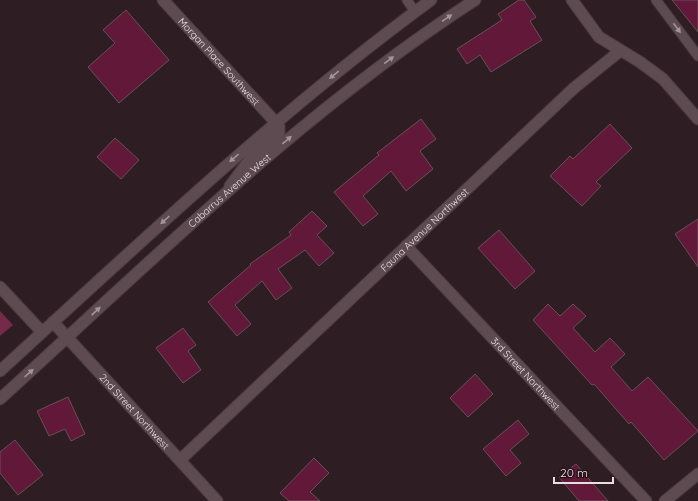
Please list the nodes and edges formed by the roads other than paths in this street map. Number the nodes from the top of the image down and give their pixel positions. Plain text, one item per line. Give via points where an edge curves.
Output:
1 (163, 0) edge
2 (407, 0) edge
3 (431, 0) edge
4 (475, 0) edge
5 (572, 0) edge
6 (656, 0) edge
7 (415, 12) junction
8 (620, 51) junction
9 (698, 56) edge
10 (698, 120) edge
11 (276, 122) junction
12 (224, 195) junction
13 (406, 246) junction
14 (0, 287) edge
15 (53, 322) junction
16 (42, 332) junction
17 (68, 338) junction
18 (0, 371) edge
19 (0, 400) edge
20 (180, 460) junction
21 (698, 474) edge
22 (217, 501) edge
23 (646, 501) edge
24 (665, 501) edge

1 - 11 street, Morgan Place Southwest
2 - 7 lane
3 - 7 street, Cabarrus Avenue West
12 -> 4 street, Cabarrus Avenue West via 347,91
5 - 8 street via 599,37
6 -> 9 lane
7 -> 11 street, Cabarrus Avenue West
8 - 10 street via 663,79
8 - 13 street, Fauna Avenue Northwest via 574,88
11 - 12 street via 279,133 251,158
11 -> 15 street, Cabarrus Avenue West via 187,199
17 -> 12 street, Cabarrus Avenue West
13 - 20 street, Fauna Avenue Northwest
13 - 23 street, 3rd Street Northwest
14 - 16 street
15 - 16 street, Cabarrus Avenue West
15 - 17 street, 2nd Street Northwest
16 - 18 street, Cabarrus Avenue West
19 -> 17 street, Cabarrus Avenue West
17 - 20 street, 2nd Street Northwest
20 - 22 street, 2nd Street Northwest
21 - 24 street

